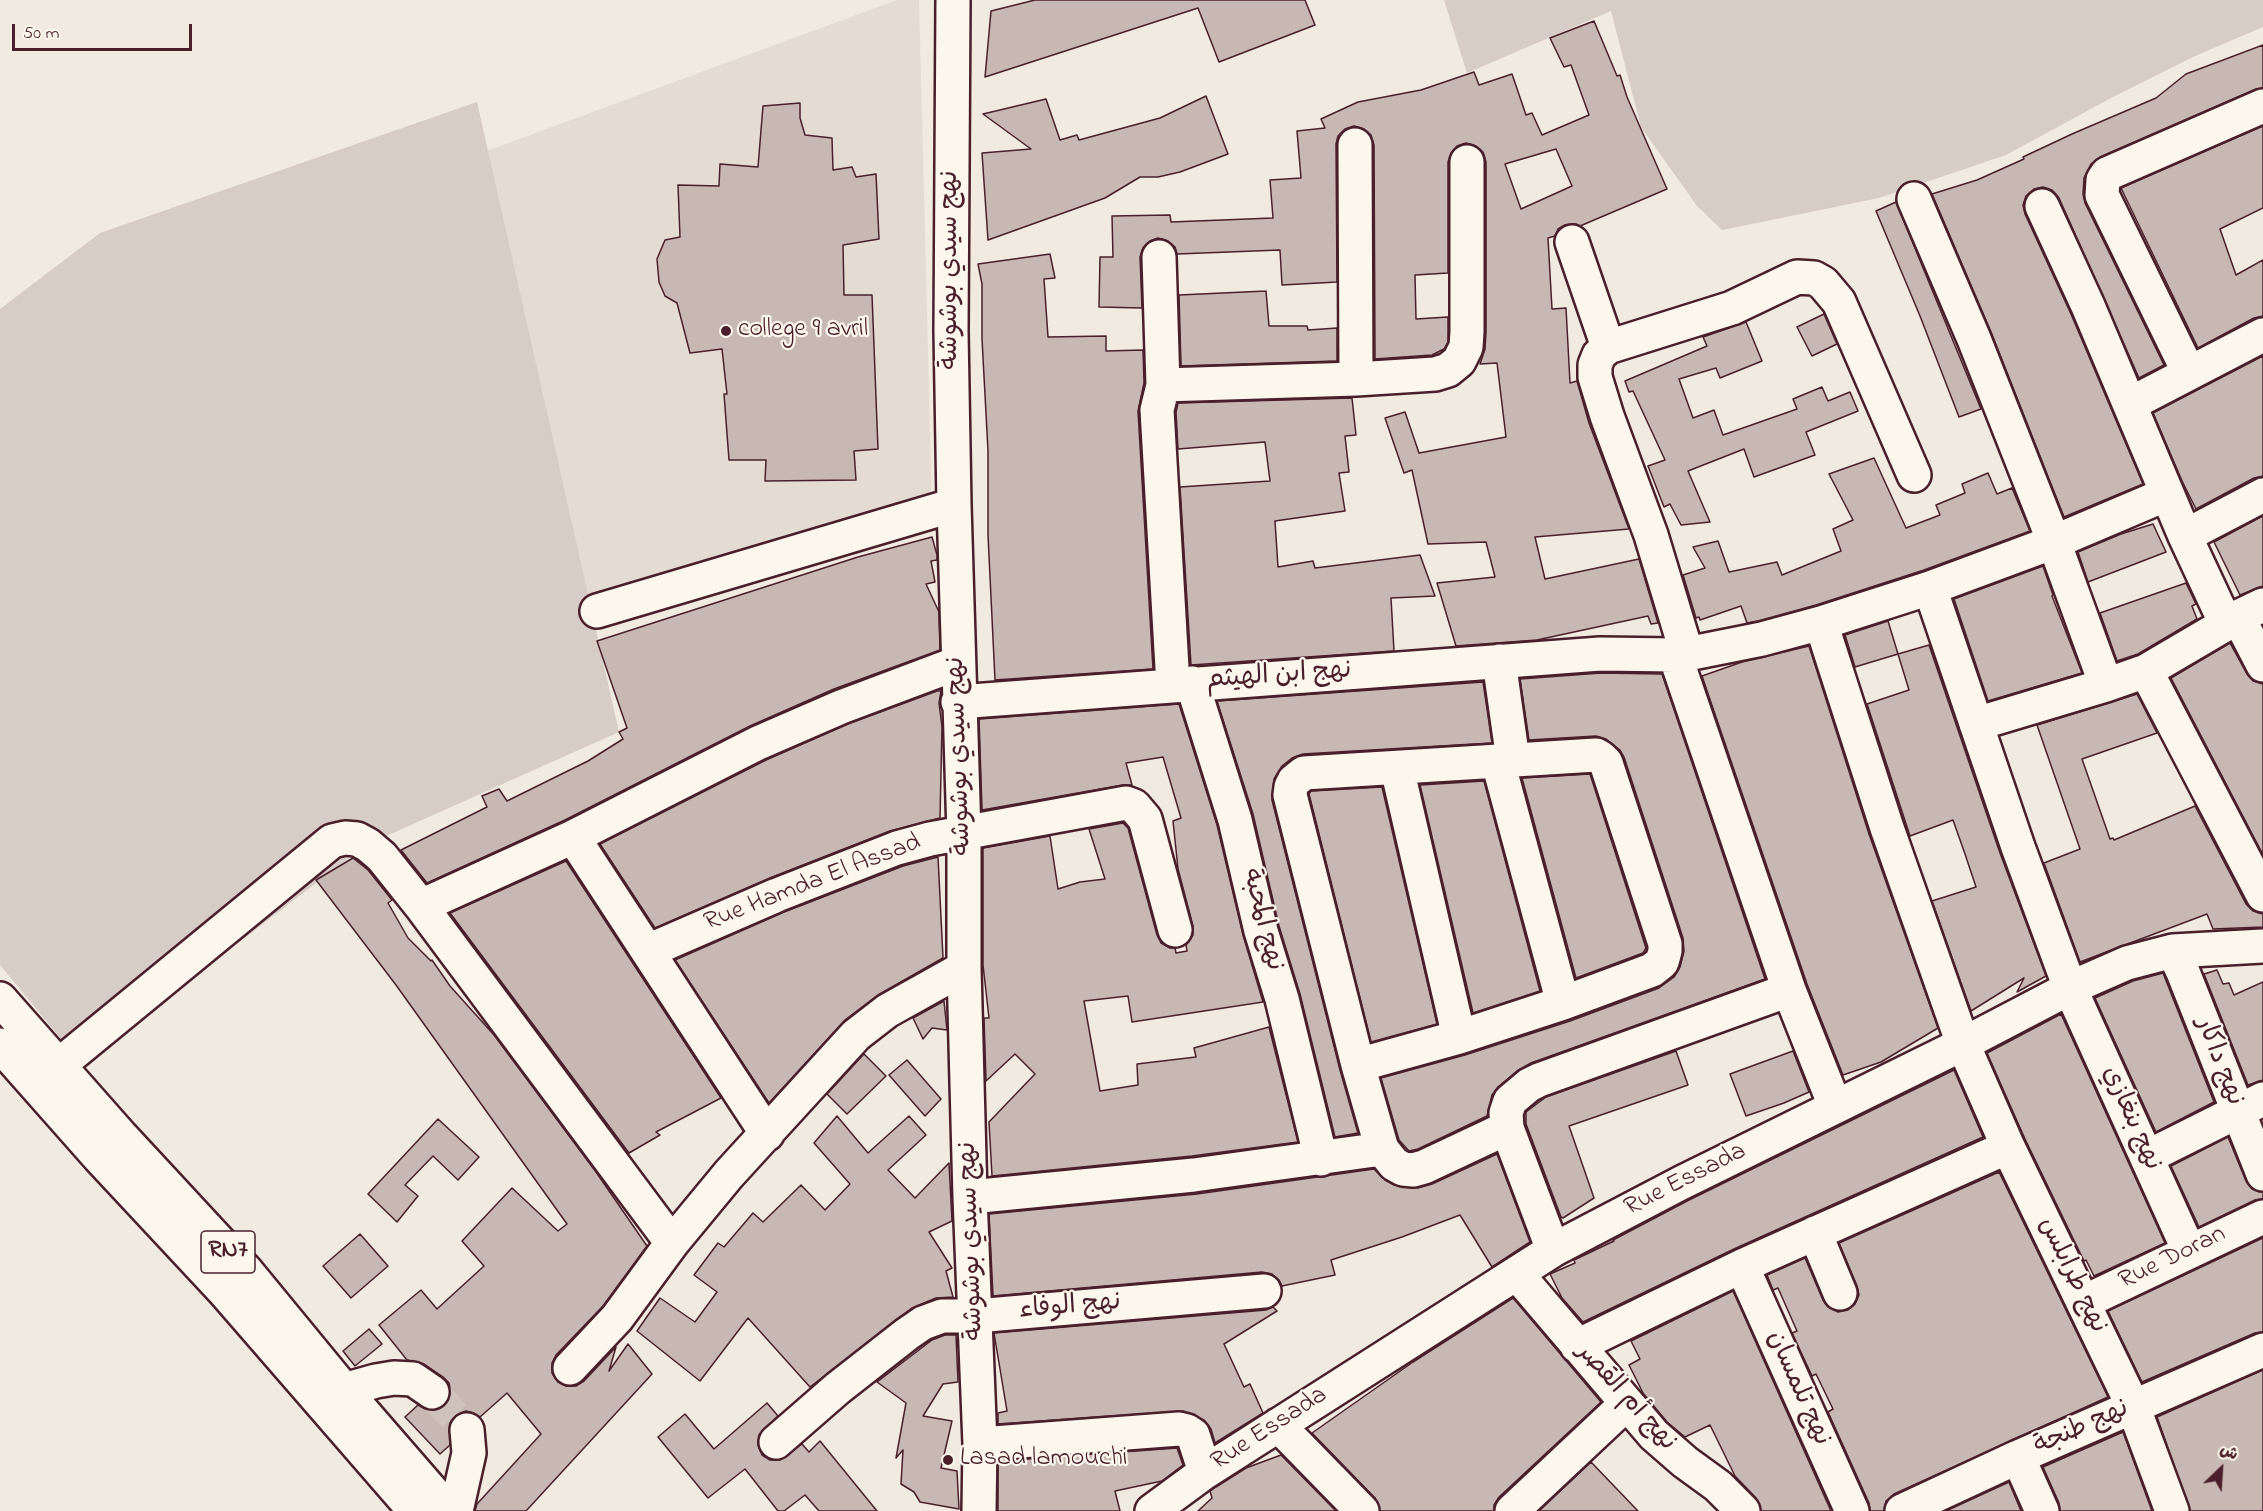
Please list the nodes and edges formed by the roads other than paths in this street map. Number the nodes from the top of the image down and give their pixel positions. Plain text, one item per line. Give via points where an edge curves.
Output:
1 (953, 0) edge
2 (2263, 106) edge
3 (1355, 145) dead end
4 (1467, 162) dead end
5 (1914, 199) dead end
6 (2042, 206) dead end
7 (1572, 242) dead end
8 (1159, 257) dead end
9 (2263, 335) edge
10 (1608, 347) junction
11 (2189, 373) junction
12 (1356, 379) junction
13 (1163, 385) junction
14 (2130, 404) junction
15 (1914, 475) dead end
16 (2168, 494) junction
17 (2263, 495) edge
18 (954, 505) junction
19 (2185, 536) junction
20 (2054, 542) junction
21 (1930, 588) junction
22 (597, 611) dead end
23 (2242, 616) edge
24 (1821, 623) junction
25 (1681, 655) junction
26 (1498, 661) junction
27 (958, 663) junction
28 (2263, 665) edge
29 (2146, 671) junction
30 (1182, 684) junction
31 (2106, 685) junction
32 (958, 702) junction
33 (1976, 724) junction
34 (1506, 761) junction
35 (1397, 768) junction
36 (964, 834) junction
37 (573, 837) junction
38 (2263, 895) edge
39 (421, 906) junction
40 (1175, 930) dead end
41 (2263, 946) edge
42 (648, 951) junction
43 (2173, 951) junction
44 (964, 968) junction
45 (2070, 988) junction
46 (1789, 990) junction
47 (0, 999) edge
48 (1563, 1003) junction
49 (1459, 1037) junction
50 (1963, 1044) junction
51 (0, 1045) edge
52 (58, 1065) junction
53 (1358, 1065) junction
54 (2250, 1105) edge
55 (1835, 1106) junction
56 (1507, 1128) junction
57 (767, 1134) junction
58 (110, 1146) junction
59 (2008, 1147) junction
60 (1382, 1149) junction
61 (2147, 1157) junction
62 (1321, 1159) junction
63 (2263, 1174) edge
64 (970, 1197) junction
65 (2263, 1217) edge
66 (1815, 1233) junction
67 (672, 1243) junction
68 (1552, 1250) junction
69 (2189, 1251) junction
70 (1742, 1266) junction
71 (1516, 1274) junction
72 (1263, 1291) dead end
73 (1840, 1293) dead end
74 (2084, 1302) junction
75 (976, 1316) junction
76 (1577, 1346) junction
77 (2263, 1350) edge
78 (570, 1368) dead end
79 (344, 1390) junction
80 (432, 1392) tunnel mouth
81 (1626, 1404) junction
82 (2133, 1406) junction
83 (1278, 1425) junction
84 (466, 1430) tunnel mouth
85 (776, 1442) dead end
86 (980, 1444) junction
87 (2018, 1457) junction
88 (1205, 1472) junction
89 (1165, 1507) edge
90 (415, 1511) edge
91 (449, 1511) edge
92 (456, 1511) edge
93 (980, 1511) edge
94 (1362, 1511) edge
95 (1512, 1511) edge
96 (1743, 1511) edge
97 (1852, 1511) edge
98 (1902, 1511) edge
99 (2042, 1511) edge
100 (2172, 1511) edge

1 - 18 street, نهج سيدي بوشوشة
2 - 11 street via 2107,174 2103,180 2106,203
3 - 12 street
4 - 12 street via 1467,332 1460,361 1435,374
5 - 20 street
6 - 14 street
7 - 10 street
8 - 13 street, نهج المحبة
9 - 11 street
10 - 15 street via 1732,308 1797,277 1814,278 1839,302
10 - 25 street via 1599,356 1595,377 1651,536
11 - 14 street
12 - 13 street
13 - 30 street, نهج المحبة via 1157,420
14 - 16 street
16 - 19 street
16 - 20 street, نهج ابن الهيثم
17 - 19 street
18 - 22 street
18 - 27 street, نهج سيدي بوشوشة
19 - 23 street
20 - 21 street, نهج ابن الهيثم
20 - 31 street
21 - 24 street, نهج ابن الهيثم
21 - 33 street, نهج بنغازي
23 - 28 street
23 - 29 street
24 - 25 street, نهج ابن الهيثم
24 - 50 street, نهج طرابلس
25 - 26 street, نهج ابن الهيثم via 1600,654
25 - 46 street
26 - 30 street, نهج ابن الهيثم
26 - 34 street
27 - 32 street, نهج سيدي بوشوشة
27 - 37 street via 758,743
29 - 31 street
29 - 38 street
30 - 32 street, نهج ابن الهيثم
30 - 62 street, نهج المحبة via 1235,820
31 - 33 street
32 - 36 street, نهج سيدي بوشوشة
33 - 45 street, نهج بنغازي
34 - 35 street
34 - 48 street
34 - 48 street via 1589,754 1602,758 1665,944 1659,966
35 - 49 street
35 - 53 street via 1304,772 1291,787
36 - 40 street, Rue Hamda El Assad via 1126,803 1134,806 1145,819
36 - 42 street, Rue Hamda El Assad via 930,839 854,863
36 - 44 street, نهج سيدي بوشوشة
37 - 39 street
37 - 42 street
39 - 52 street via 368,845 357,839 332,841
39 - 67 street
41 - 43 street, Rue Essada
42 - 57 street
43 - 45 street, Rue Essada via 2127,963
43 - 54 street, نهج داكار
44 - 57 street via 887,1011 856,1035
44 - 64 street, نهج سيدي بوشوشة
45 - 50 street, Rue Essada
45 - 61 street, نهج بنغازي
46 - 55 street
46 - 56 street via 1529,1085 1510,1101
47 - 52 street, RN7
48 - 49 street
49 - 53 street
50 - 55 street, Rue Essada
50 - 59 street, نهج طرابلس
51 - 58 street, RN7
52 - 58 street, RN7
53 - 60 street
54 - 61 street
54 - 63 street, نهج داكار
55 - 68 street, Rue Essada
56 - 60 street via 1413,1170 1394,1164
56 - 68 street
57 - 67 street
58 - 79 street, RN7 via 247,1272
58 - 90 street, RN7 via 224,1291
59 - 66 street
59 - 74 street, نهج طرابلس
60 - 62 street
61 - 69 street, نهج بنغازي
62 - 64 street
64 - 75 street, نهج سيدي بوشوشة
65 - 69 street, Rue Doran
66 - 70 street
66 - 73 street
67 - 78 street via 617,1318
68 - 71 street, Rue Essada
69 - 74 street, Rue Doran
70 - 76 street
70 - 97 street, نهج تلمسان
71 - 76 street, نهج أم القصر
71 - 83 street, Rue Essada
72 - 75 street, نهج الوفاء
74 - 82 street, نهج طرابلس
75 - 85 street, نهج الوفاء via 942,1316 924,1323 838,1388
75 - 86 street, نهج سيدي بوشوشة
76 - 81 street, نهج أم القصر
77 - 82 street, نهج طنجة
79 - 80 street via 394,1378 413,1379
79 - 91 street, RN7
81 - 95 street
81 - 96 street, نهج أم القصر via 1669,1449 1718,1486
82 - 87 street, نهج طنجة
82 - 100 street, نهج طرابلس
83 - 88 street, Rue Essada
83 - 94 street
84 - 92 street via 469,1453
86 - 88 street via 1179,1429 1193,1435
86 - 93 street, نهج سيدي بوشوشة
87 - 98 street, نهج طنجة
87 - 99 street
88 - 89 street, Rue Essada

